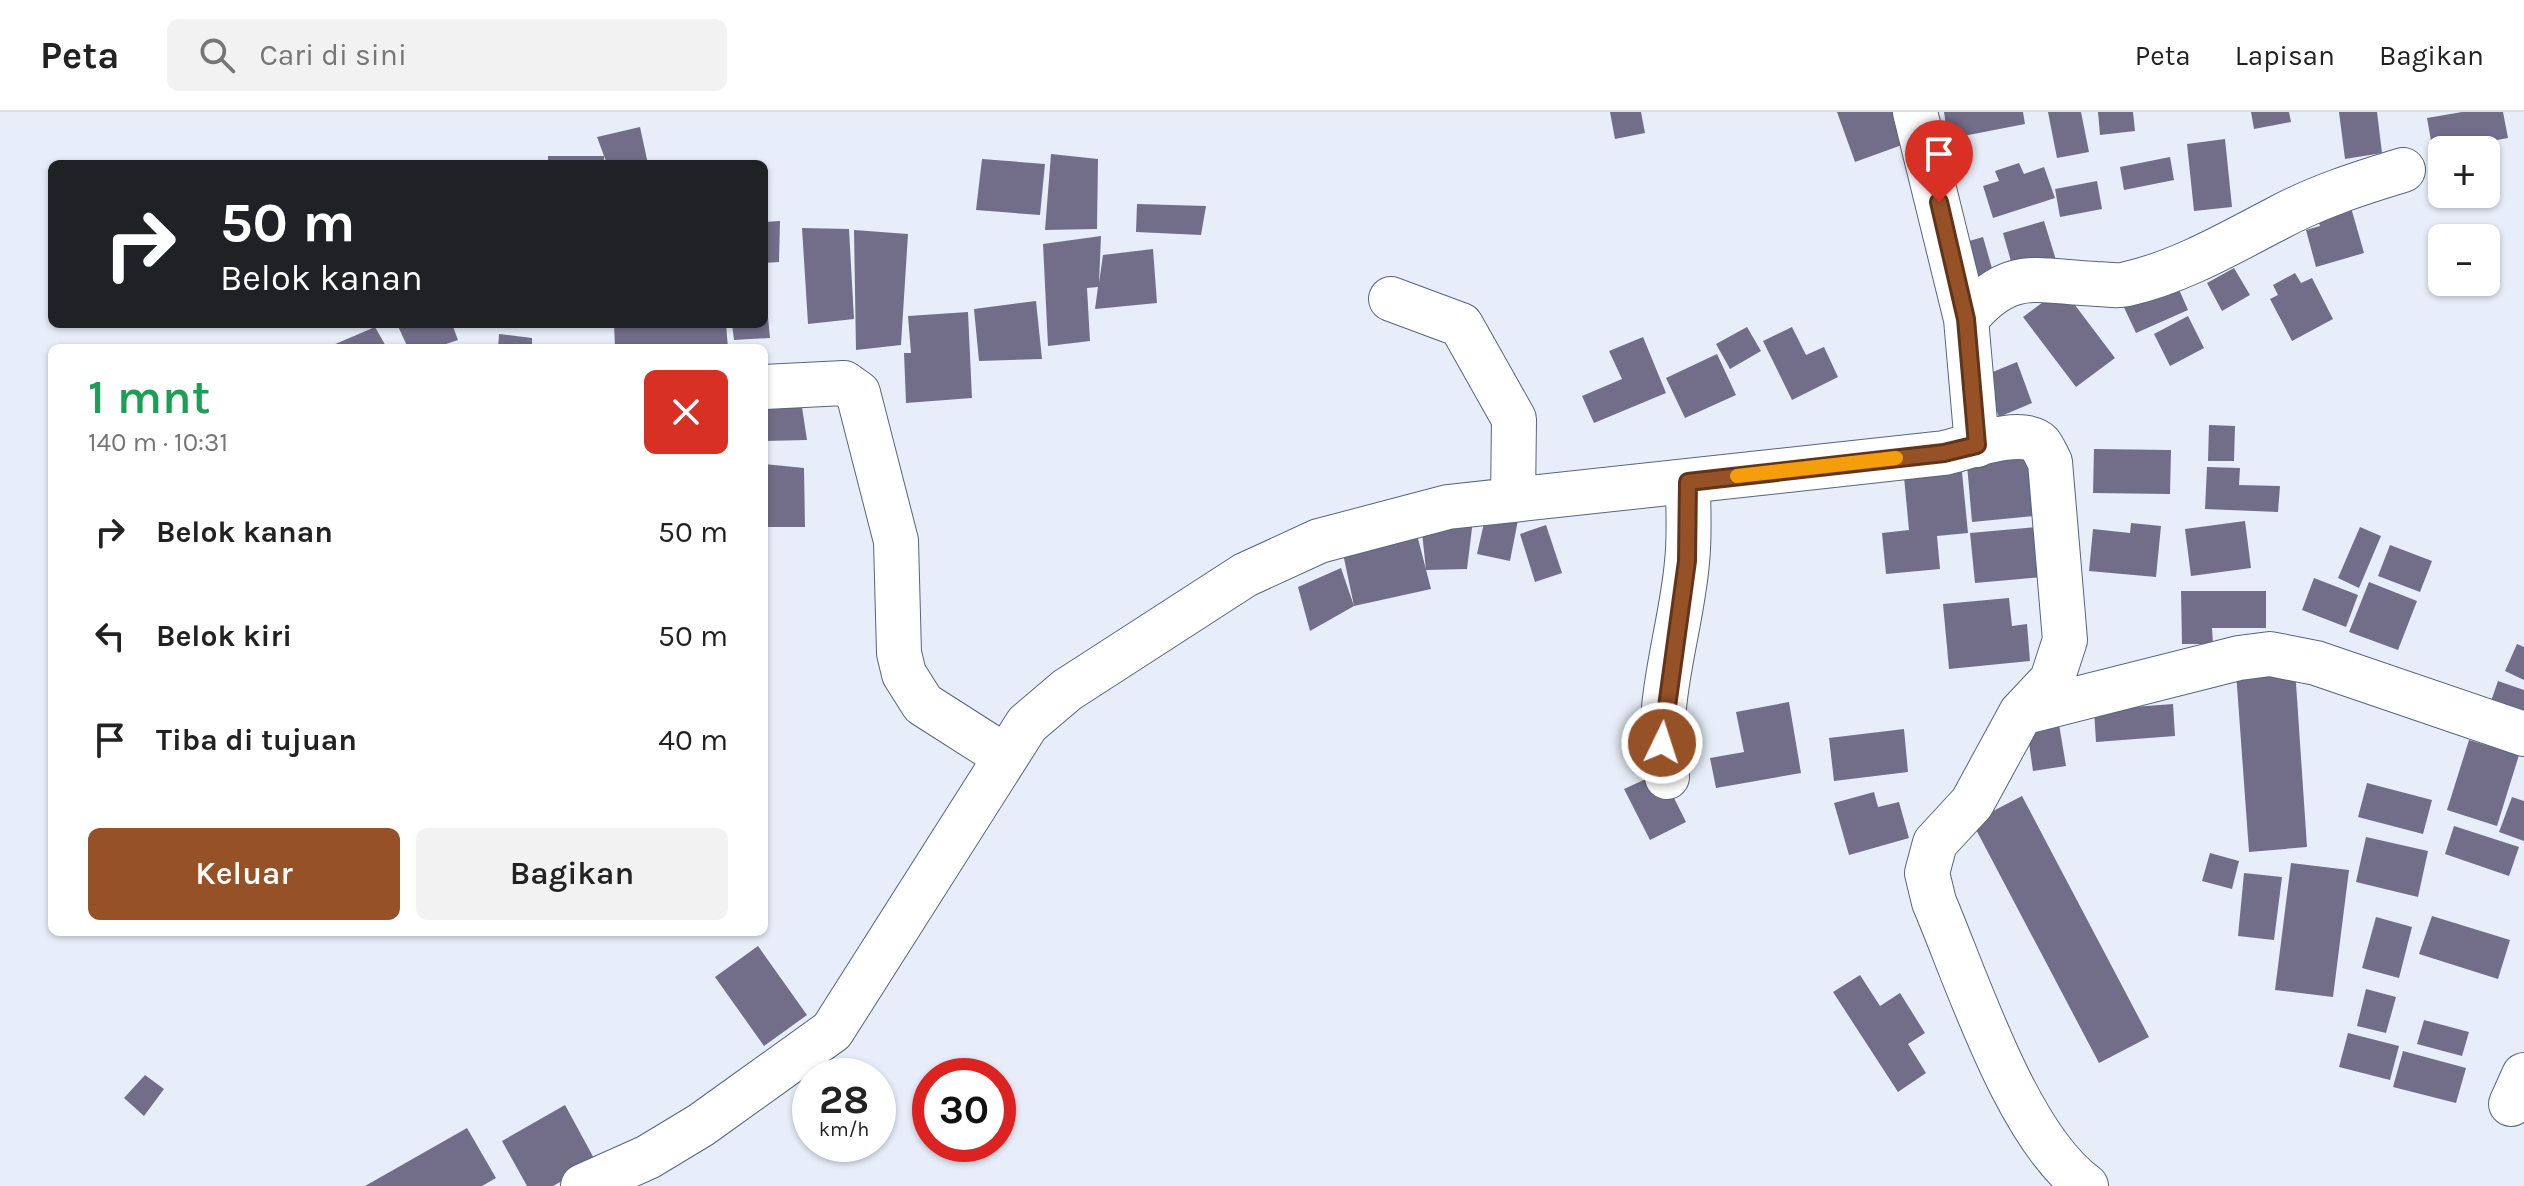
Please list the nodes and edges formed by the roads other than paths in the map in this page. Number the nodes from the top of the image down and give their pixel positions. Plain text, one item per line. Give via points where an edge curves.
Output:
1 (1915, 112) edge
2 (2403, 170) dead end
3 (1391, 299) dead end
4 (1966, 319) junction
5 (768, 387) edge
6 (1977, 445) junction
7 (1688, 482) junction
8 (1513, 500) junction
9 (2021, 713) junction
10 (2524, 734) edge
11 (1006, 757) junction
12 (1667, 777) dead end
13 (583, 1186) edge
14 (2086, 1186) edge

1 - 4 street
2 - 4 street via 2347,187 2148,278 2118,286 2028,278 1987,294
3 - 8 street via 1461,325 1514,419
4 - 6 street
5 - 11 street via 844,383 858,393 896,541 904,674 923,704
6 - 7 street
6 - 9 street via 2027,437 2039,443 2050,462 2065,640 2052,680
7 - 8 street
7 - 12 street via 1687,561 1663,720
8 - 11 street via 1448,507 1319,541 1245,575 1067,690 1027,724
9 - 10 street via 2270,654 2316,663
9 - 14 street via 1972,803 1935,843 1927,873 1934,902 2021,1107 2057,1158
11 - 13 street via 832,1031 688,1133

